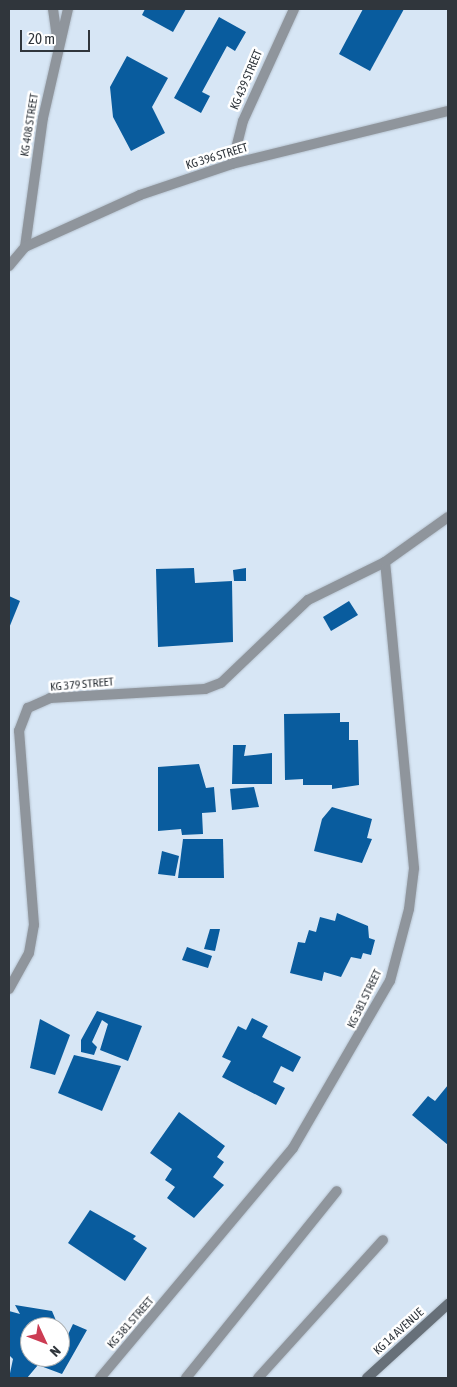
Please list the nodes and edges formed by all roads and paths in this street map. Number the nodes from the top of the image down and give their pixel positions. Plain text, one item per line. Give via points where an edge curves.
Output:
1 (53, 9) edge
2 (68, 9) edge
3 (294, 9) edge
4 (58, 41) junction
5 (448, 111) edge
6 (232, 164) junction
7 (25, 247) junction
8 (9, 266) edge
9 (448, 517) edge
10 (386, 562) junction
11 (9, 989) edge
12 (337, 1191) dead end
13 (383, 1240) dead end
14 (448, 1304) edge
15 (100, 1378) edge
16 (186, 1378) edge
17 (258, 1378) edge
18 (367, 1378) edge

1 - 4 street
2 - 4 street, KG 408 STREET
3 - 6 street, KG 439 STREET via 243,121
4 - 7 street, KG 408 STREET
5 - 6 street, KG 396 STREET
6 - 7 street, KG 396 STREET via 140,195
7 - 8 street, KG 396 STREET
9 - 10 street
10 - 11 street, KG 379 STREET via 308,600 221,683 205,689 50,698 28,708 19,731 34,925 29,953
10 - 15 street, KG 381 STREET via 414,868 409,909 390,981 293,1148
12 - 16 street
13 - 17 street
14 - 18 main road, KG 14 AVENUE

